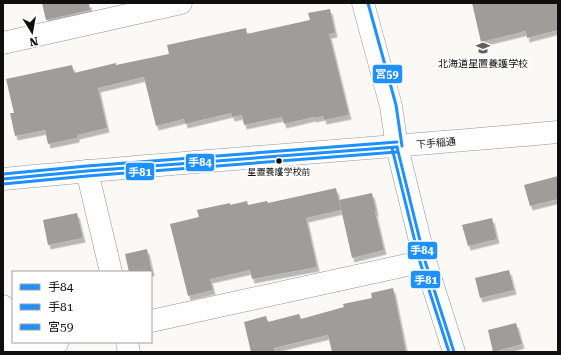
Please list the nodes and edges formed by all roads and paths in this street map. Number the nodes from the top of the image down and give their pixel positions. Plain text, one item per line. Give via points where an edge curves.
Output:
1 (181, 3) edge
2 (363, 3) edge
3 (3, 43) edge
4 (558, 132) edge
5 (398, 147) junction
6 (87, 171) junction
7 (3, 180) edge
8 (425, 261) junction
9 (111, 271) edge
10 (3, 306) edge
11 (152, 321) edge
12 (54, 343) edge
13 (14, 352) edge
14 (454, 352) edge

1 - 3 street
2 - 5 street via 391,106
4 - 5 street, 下手稲通
5 - 6 street, 下手稲通
5 - 8 street
6 - 7 street, 下手稲通
6 - 9 street
8 - 11 street
8 - 14 street
10 - 13 street
12 - 13 street

